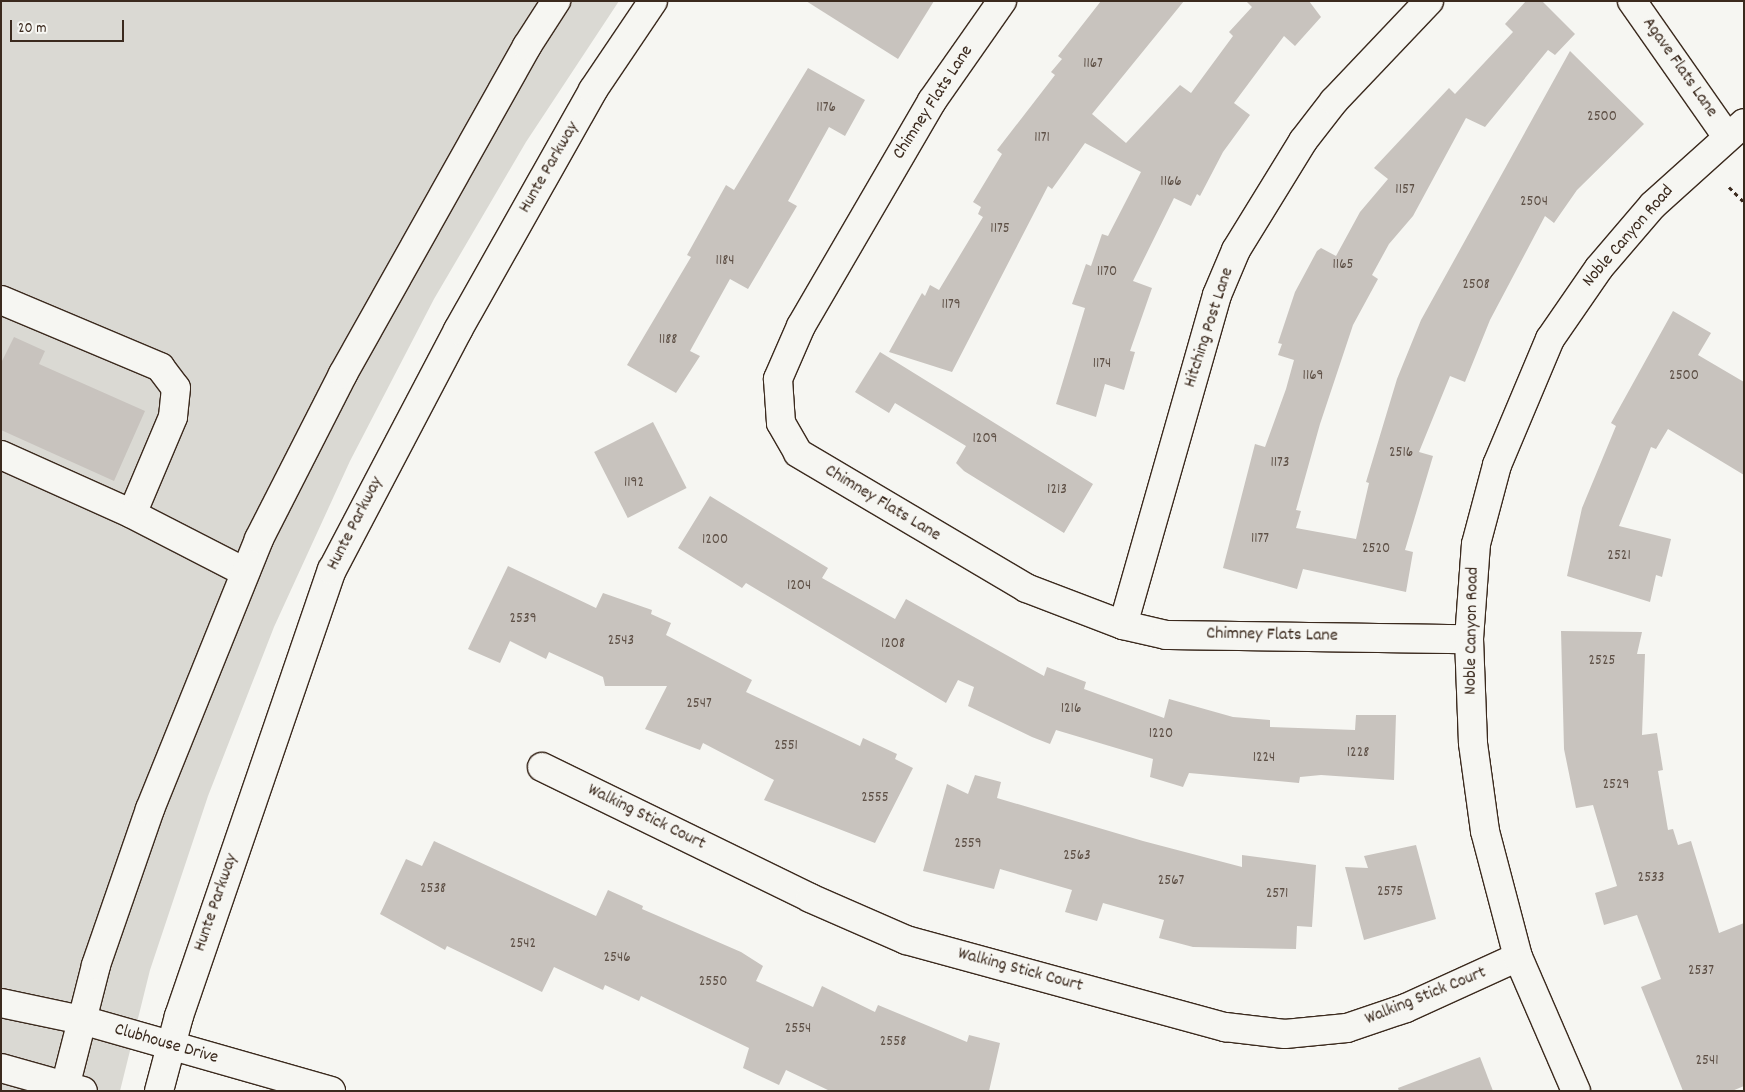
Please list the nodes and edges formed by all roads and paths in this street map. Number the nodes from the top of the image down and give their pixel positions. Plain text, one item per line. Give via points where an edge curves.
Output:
1 (556, 1) edge
2 (653, 1) edge
3 (1002, 1) edge
4 (1428, 1) edge
5 (1632, 1) edge
6 (1735, 129) edge
7 (1729, 187) dead end
8 (1744, 202) edge
9 (1, 300) edge
10 (1, 455) edge
11 (132, 514) junction
12 (245, 572) junction
13 (1123, 625) junction
14 (1469, 639) junction
15 (542, 767) dead end
16 (1518, 957) junction
17 (1, 1003) edge
18 (82, 1020) junction
19 (170, 1047) junction
20 (1, 1068) edge
21 (71, 1089) edge
22 (159, 1091) edge
23 (331, 1091) edge
24 (1576, 1091) edge

1 - 12 street via 527,46 343,374
2 - 19 street, Hunte Parkway via 594,90 458,330 332,570
3 - 13 street, Chimney Flats Lane via 932,101 801,326 778,379 781,423 798,453 843,483 1026,588
4 - 13 street, Hitching Post Lane via 1334,101 1298,148 1236,250 1217,295
5 - 6 street, Agave Flats Lane
6 - 14 street, Noble Canyon Road via 1653,205 1599,268 1550,339 1497,465 1476,544
7 - 8 path
9 - 11 street via 160,367 176,388 173,417
10 - 11 street
11 - 12 street
12 - 18 street via 150,809 96,965
13 - 14 street, Chimney Flats Lane via 1166,635
14 - 16 street, Noble Canyon Road via 1473,743 1485,831
15 - 16 street, Walking Stick Court via 810,898 906,940 1225,1027 1286,1034 1347,1028 1406,1008
16 - 24 street, Noble Canyon Road
17 - 18 street, Clubhouse Drive
18 - 19 street, Clubhouse Drive
18 - 21 street
19 - 22 street, Hunte Parkway
19 - 23 street, Clubhouse Drive
20 - 21 street

